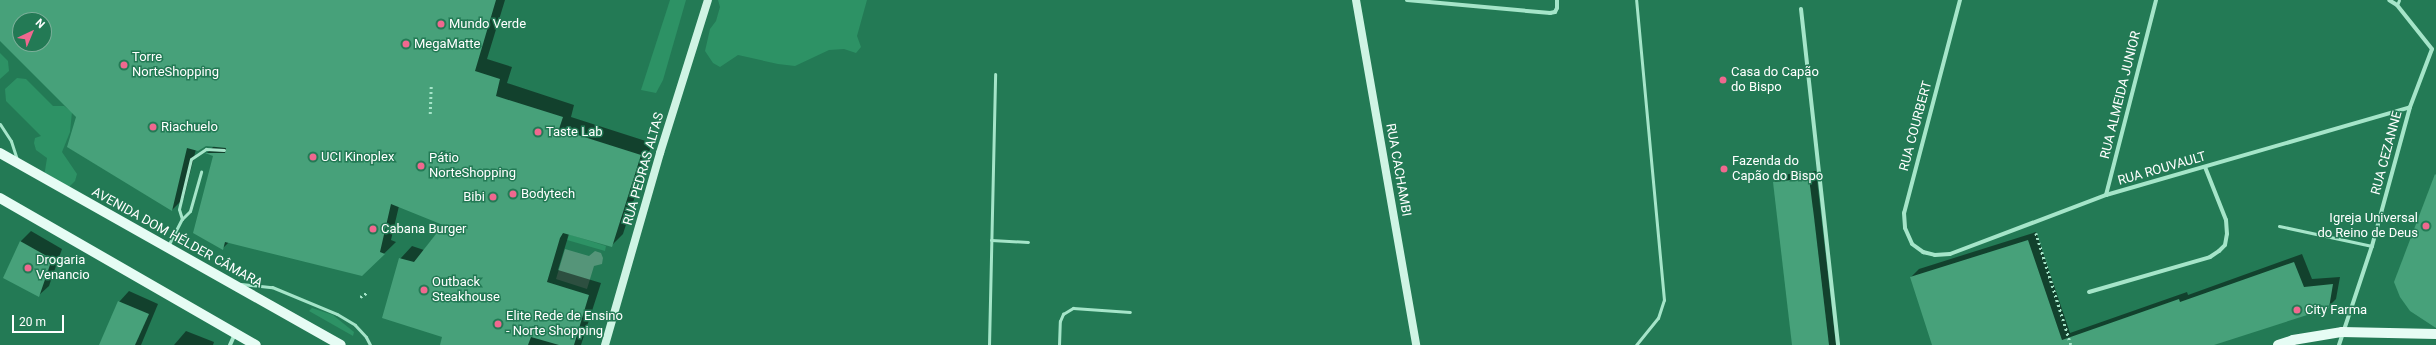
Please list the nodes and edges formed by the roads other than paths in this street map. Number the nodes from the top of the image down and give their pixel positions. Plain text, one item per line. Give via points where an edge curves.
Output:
1 (708, 0) edge
2 (1356, 0) edge
3 (1407, 0) edge
4 (1558, 0) edge
5 (1636, 0) edge
6 (1960, 0) edge
7 (2156, 0) edge
8 (2389, 0) edge
9 (2399, 0) edge
10 (2397, 5) junction
11 (1801, 9) dead end
12 (2434, 49) edge
13 (994, 74) dead end
14 (2410, 107) junction
15 (0, 124) edge
16 (224, 150) dead end
17 (0, 153) edge
18 (18, 164) junction
19 (2205, 167) junction
20 (201, 172) dead end
21 (2106, 196) junction
22 (1, 201) edge
23 (182, 219) junction
24 (2280, 226) dead end
25 (991, 240) junction
26 (1028, 242) dead end
27 (2372, 246) junction
28 (167, 248) junction
29 (1923, 252) joint
30 (231, 284) junction
31 (2089, 292) dead end
32 (1130, 312) dead end
33 (2342, 332) junction
34 (235, 334) junction
35 (2436, 334) edge
36 (230, 345) edge
37 (256, 345) edge
38 (341, 345) edge
39 (370, 345) edge
40 (605, 345) edge
41 (990, 345) edge
42 (1059, 345) edge
43 (1416, 345) edge
44 (1636, 345) edge
45 (1838, 345) edge
46 (2278, 345) edge
47 (2339, 345) edge

1 - 40 main road, RUA PEDRAS ALTAS via 660,153
2 - 43 main road, RUA CACHAMBI
3 - 4 street via 1550,13 1555,12
5 - 44 lane via 1664,300 1658,318
6 - 29 street, RUA COURBERT via 1904,213 1905,228 1912,244
7 - 21 street, RUA ALMEIDA JUNIOR
8 - 10 street
9 - 10 lane
10 - 12 street
11 - 45 street
12 - 14 street, RUA CEZANNE
13 - 25 lane
14 - 19 street, RUA ROUVAULT
14 - 27 street, RUA CEZANNE
15 - 18 lane via 11,141
16 - 23 lane via 206,149 191,159 179,209
17 - 18 main road, AVENIDA DOM HÉLDER CÂMARA
18 - 28 main road, AVENIDA DOM HÉLDER CÂMARA
19 - 21 street, RUA ROUVAULT
19 - 31 street via 2226,220 2225,244 2219,251 2210,257
20 - 23 lane via 190,211
21 - 29 street, RUA ROUVAULT via 1950,254 1935,255
22 - 34 main road
23 - 28 lane
24 - 27 lane
25 - 26 lane
25 - 41 lane
27 - 33 street, RUA CEZANNE
28 - 30 main road, AVENIDA DOM HÉLDER CÂMARA
30 - 38 main road, AVENIDA DOM HÉLDER CÂMARA
30 - 39 lane via 260,284 272,287 330,311 355,325
32 - 42 lane via 1073,308 1063,314 1060,321
33 - 35 main road
33 - 46 main road
33 - 47 street, RUA CEZANNE
34 - 36 street
34 - 37 main road

